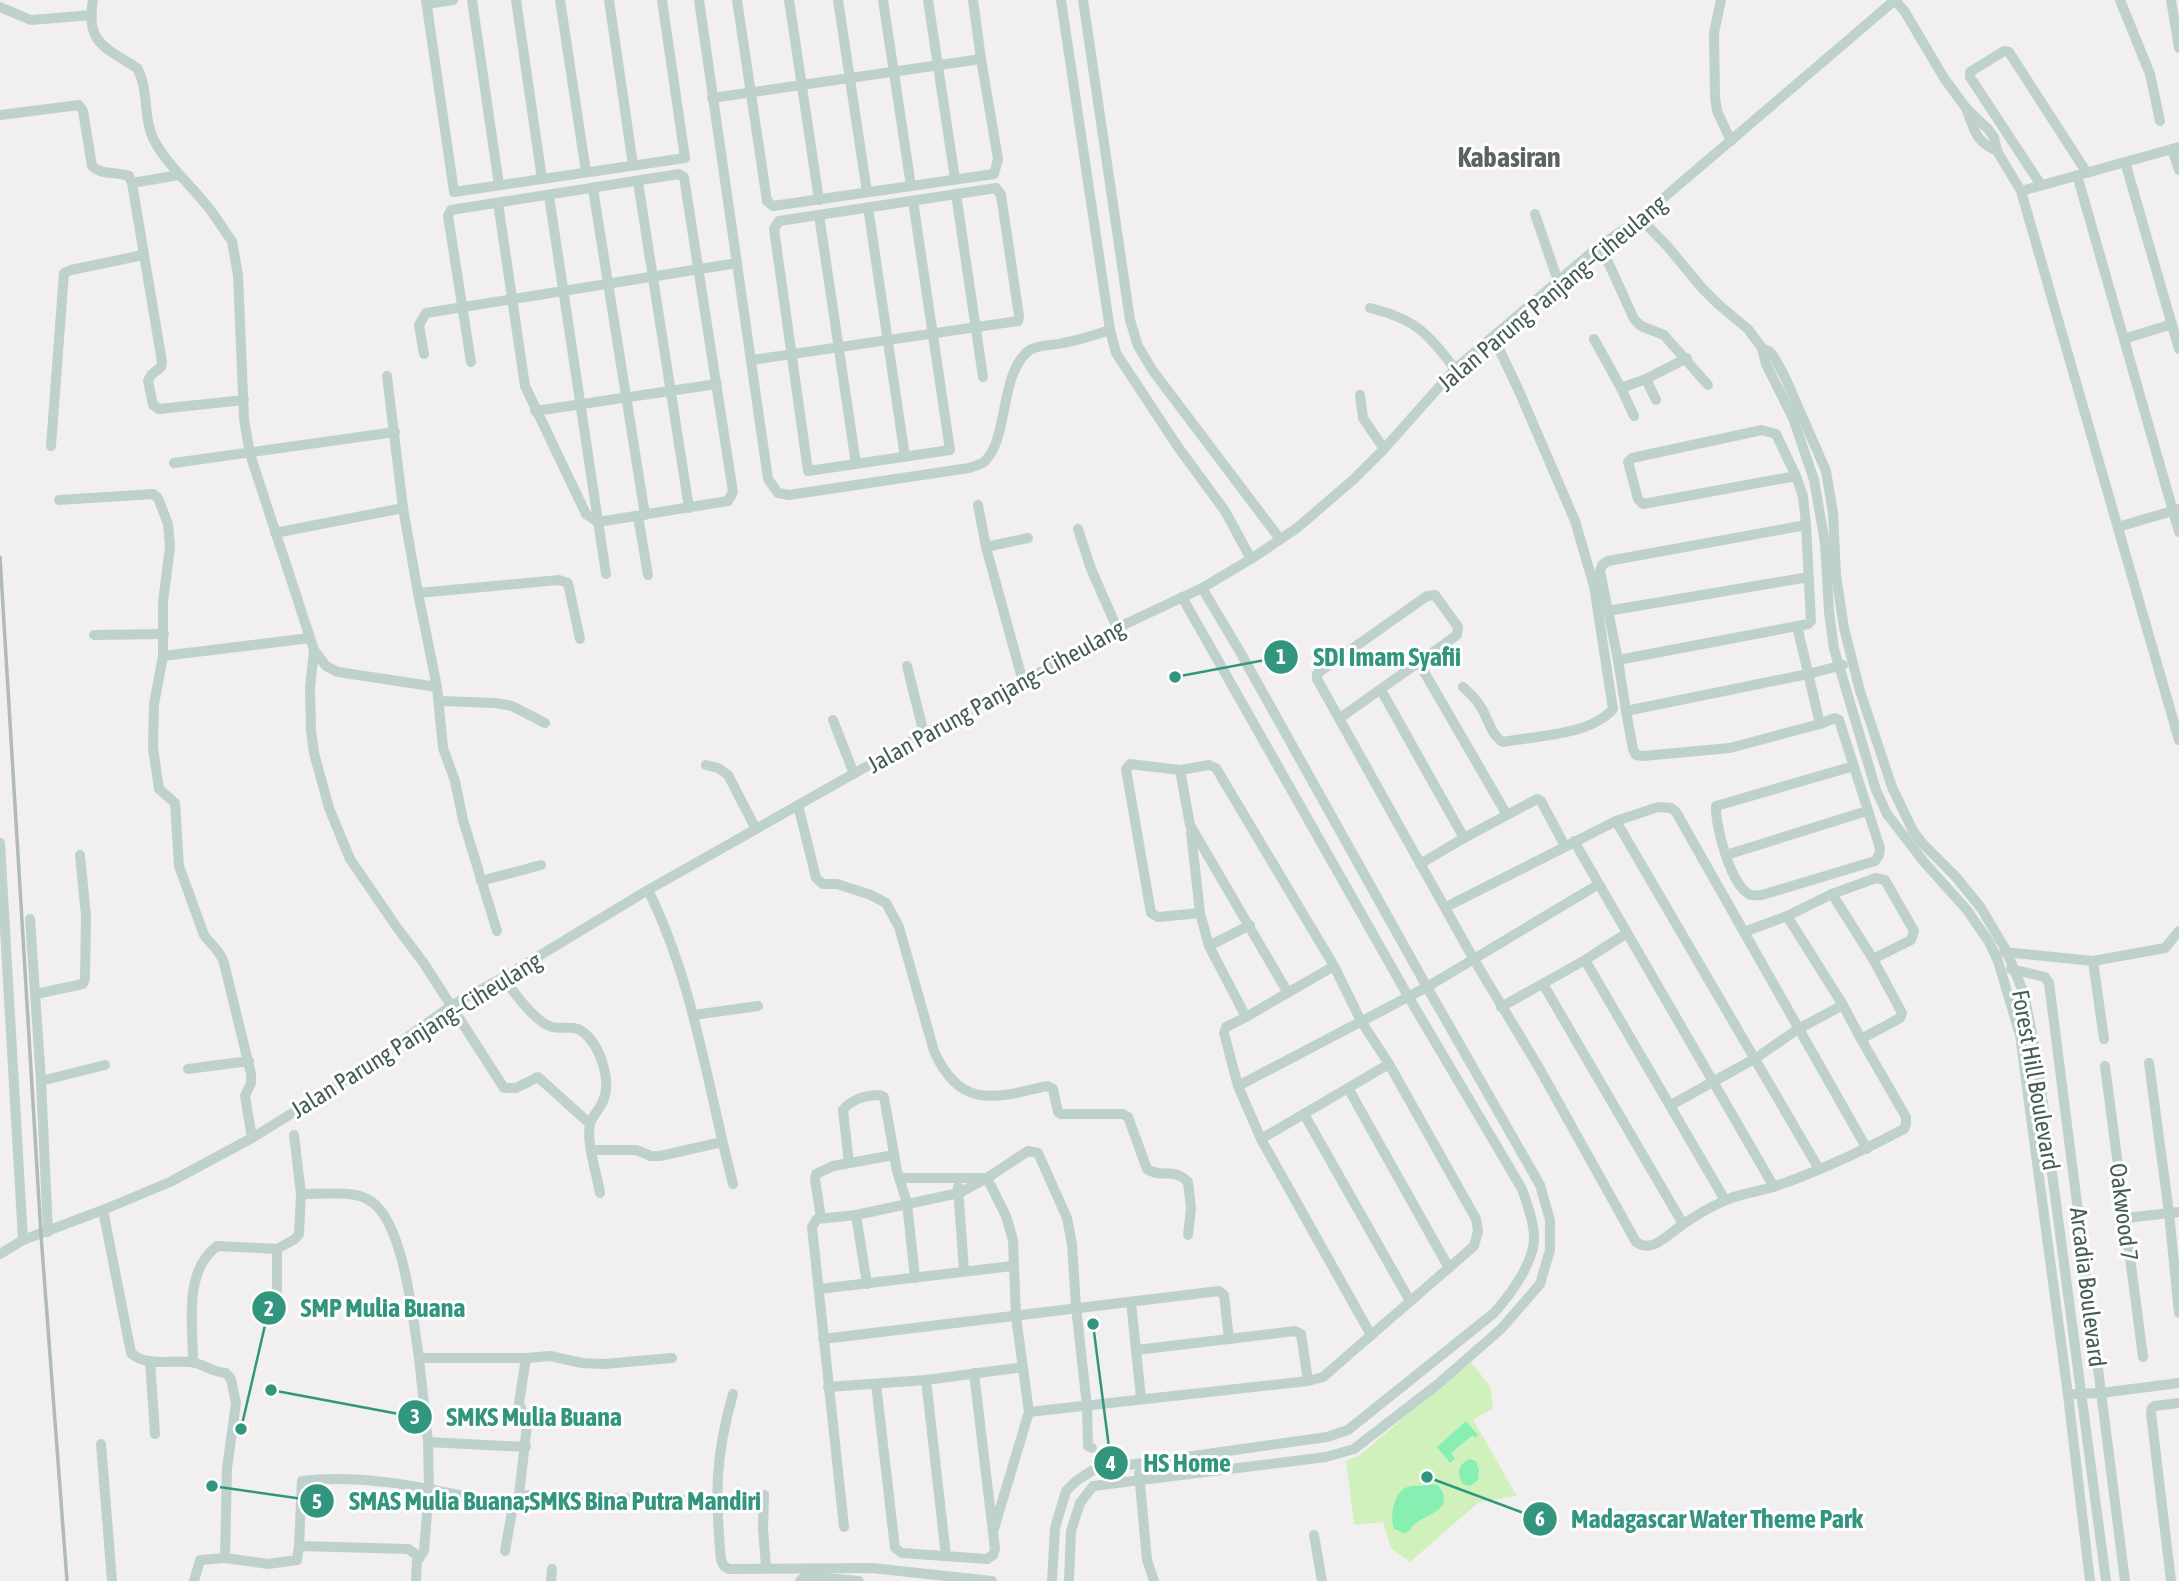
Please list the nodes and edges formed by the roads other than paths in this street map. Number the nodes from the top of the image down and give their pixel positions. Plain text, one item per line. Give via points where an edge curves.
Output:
1 (93, 0) edge
2 (453, 0) edge
3 (472, 0) edge
4 (516, 0) edge
5 (560, 0) edge
6 (609, 0) edge
7 (662, 0) edge
8 (699, 0) edge
9 (737, 0) edge
10 (789, 0) edge
11 (838, 0) edge
12 (883, 0) edge
13 (928, 0) edge
14 (973, 0) edge
15 (1061, 0) edge
16 (1083, 0) edge
17 (1721, 0) edge
18 (1895, 0) edge
19 (2120, 0) edge
20 (2171, 0) edge
21 (427, 2) edge
22 (0, 7) edge
23 (92, 15) junction
24 (2179, 48) edge
25 (981, 59) junction
26 (938, 65) junction
27 (894, 72) junction
28 (850, 78) junction
29 (802, 85) junction
30 (751, 93) junction
31 (712, 98) junction
32 (0, 116) edge
33 (2160, 121) dead end
34 (1731, 141) junction
35 (2176, 148) edge
36 (2125, 162) junction
37 (633, 165) junction
38 (2179, 170) edge
39 (586, 172) junction
40 (179, 174) junction
41 (2082, 174) junction
42 (542, 179) junction
43 (955, 179) junction
44 (638, 182) junction
45 (132, 183) junction
46 (499, 185) junction
47 (2041, 185) junction
48 (911, 186) junction
49 (593, 189) junction
50 (2021, 191) junction
51 (867, 192) junction
52 (956, 194) junction
53 (549, 195) junction
54 (819, 200) junction
55 (913, 201) junction
56 (498, 203) junction
57 (868, 207) junction
58 (1535, 214) dead end
59 (819, 215) junction
60 (1640, 218) junction
61 (1598, 247) junction
62 (143, 255) junction
63 (737, 263) junction
64 (699, 270) junction
65 (653, 277) junction
66 (1558, 281) junction
67 (608, 284) junction
68 (563, 291) junction
69 (512, 299) junction
70 (462, 307) junction
71 (1370, 308) dead end
72 (2172, 324) junction
73 (976, 327) junction
74 (1110, 330) junction
75 (933, 334) junction
76 (2177, 336) edge
77 (1490, 338) junction
78 (1594, 339) dead end
79 (2124, 339) junction
80 (888, 340) junction
81 (839, 348) junction
82 (1762, 348) junction
83 (2179, 349) edge
84 (424, 354) dead end
85 (791, 355) junction
86 (1687, 358) junction
87 (752, 360) junction
88 (471, 362) dead end
89 (1455, 369) junction
90 (387, 376) dead end
91 (983, 377) dead end
92 (1646, 379) junction
93 (717, 384) junction
94 (1708, 385) dead end
95 (1621, 388) junction
96 (671, 391) junction
97 (1360, 395) dead end
98 (626, 397) junction
99 (244, 400) junction
100 (1656, 400) dead end
101 (580, 404) junction
102 (535, 411) junction
103 (1634, 415) dead end
104 (395, 432) junction
105 (51, 446) dead end
106 (1384, 449) junction
107 (250, 454) junction
108 (905, 457) junction
109 (174, 463) dead end
110 (856, 464) junction
111 (1796, 476) junction
112 (59, 500) dead end
113 (978, 505) dead end
114 (403, 508) junction
115 (689, 508) junction
116 (2176, 510) edge
117 (642, 515) junction
118 (598, 522) junction
119 (1806, 525) junction
120 (2118, 527) junction
121 (1078, 529) dead end
122 (2179, 532) edge
123 (275, 533) junction
124 (1028, 538) dead end
125 (1280, 539) junction
126 (986, 547) junction
127 (1251, 559) junction
128 (606, 574) dead end
129 (648, 575) dead end
130 (1809, 577) junction
131 (1202, 588) junction
132 (418, 593) junction
133 (1182, 597) junction
134 (1607, 611) junction
135 (1797, 626) junction
136 (1117, 628) junction
137 (164, 634) junction
138 (94, 635) dead end
139 (310, 638) junction
140 (580, 639) dead end
141 (314, 650) junction
142 (163, 656) junction
143 (1618, 660) junction
144 (1419, 663) junction
145 (1852, 663) junction
146 (907, 666) dead end
147 (1838, 666) junction
148 (1808, 674) junction
149 (1023, 682) junction
150 (438, 687) junction
151 (1463, 687) dead end
152 (1381, 690) junction
153 (439, 701) junction
154 (1626, 711) junction
155 (1340, 718) junction
156 (833, 720) dead end
157 (545, 723) dead end
158 (1820, 724) junction
159 (924, 734) junction
160 (2179, 740) edge
161 (706, 765) dead end
162 (1854, 766) junction
163 (1180, 769) junction
164 (854, 774) junction
165 (798, 805) junction
166 (1867, 811) junction
167 (1507, 815) junction
168 (1616, 821) junction
169 (1190, 825) junction
170 (757, 829) junction
171 (1464, 838) junction
172 (0, 843) edge
173 (1569, 844) junction
174 (0, 849) edge
175 (80, 855) dead end
176 (1726, 855) junction
177 (1420, 864) junction
178 (541, 865) dead end
179 (481, 881) junction
180 (1599, 884) junction
181 (648, 890) junction
182 (1832, 894) junction
183 (1446, 907) junction
184 (1200, 913) junction
185 (1787, 916) junction
186 (30, 919) dead end
187 (1250, 925) junction
188 (498, 931) dead end
189 (2179, 931) edge
190 (1744, 932) junction
191 (1627, 933) junction
192 (1209, 946) junction
193 (1994, 951) junction
194 (2007, 952) junction
195 (1473, 958) junction
196 (1873, 958) junction
197 (1586, 960) junction
198 (2093, 961) junction
199 (1334, 966) junction
200 (2000, 969) junction
201 (2015, 970) junction
202 (504, 977) junction
203 (1544, 984) junction
204 (1427, 987) junction
205 (1287, 993) junction
206 (36, 994) junction
207 (1408, 996) junction
208 (1843, 1005) junction
209 (451, 1006) junction
210 (758, 1006) dead end
211 (1501, 1007) junction
212 (694, 1015) junction
213 (1247, 1017) junction
214 (1362, 1021) junction
215 (1798, 1029) junction
216 (1861, 1039) junction
217 (2104, 1040) dead end
218 (1756, 1058) junction
219 (249, 1061) junction
220 (2149, 1063) dead end
221 (1389, 1064) junction
222 (105, 1065) dead end
223 (2105, 1066) dead end
224 (187, 1069) dead end
225 (41, 1081) junction
226 (1713, 1082) junction
227 (1237, 1086) junction
228 (1348, 1088) junction
229 (1671, 1105) junction
230 (1304, 1114) junction
231 (590, 1124) junction
232 (294, 1135) dead end
233 (252, 1138) junction
234 (1261, 1139) junction
235 (722, 1142) junction
236 (1867, 1149) junction
237 (591, 1150) junction
238 (894, 1154) junction
239 (849, 1163) junction
240 (1819, 1169) junction
241 (899, 1178) junction
242 (957, 1178) junction
243 (987, 1178) junction
244 (733, 1184) dead end
245 (1774, 1187) junction
246 (600, 1193) dead end
247 (959, 1193) junction
248 (300, 1194) junction
249 (1725, 1200) junction
250 (907, 1203) junction
251 (103, 1210) junction
252 (2174, 1212) edge
253 (856, 1215) junction
254 (821, 1218) junction
255 (2126, 1218) junction
256 (1683, 1224) junction
257 (48, 1232) junction
258 (1188, 1235) dead end
259 (23, 1240) junction
260 (277, 1249) junction
261 (0, 1254) edge
262 (1012, 1266) junction
263 (1448, 1268) junction
264 (964, 1271) junction
265 (915, 1278) junction
266 (867, 1284) junction
267 (819, 1289) junction
268 (277, 1294) dead end
269 (1410, 1301) junction
270 (1131, 1302) junction
271 (1076, 1307) junction
272 (2179, 1313) edge
273 (1016, 1317) junction
274 (1371, 1335) junction
275 (822, 1339) junction
276 (1229, 1339) junction
277 (1136, 1350) junction
278 (2143, 1357) dead end
279 (419, 1358) junction
280 (526, 1358) junction
281 (672, 1359) dead end
282 (150, 1362) junction
283 (193, 1362) junction
284 (1023, 1367) junction
285 (974, 1373) junction
286 (926, 1380) junction
287 (1308, 1381) junction
288 (2179, 1383) edge
289 (876, 1384) junction
290 (828, 1388) junction
291 (2101, 1393) junction
292 (733, 1394) dead end
293 (2081, 1394) junction
294 (2068, 1395) junction
295 (1141, 1398) junction
296 (2179, 1403) edge
297 (1087, 1406) junction
298 (1029, 1412) junction
299 (155, 1434) dead end
300 (428, 1441) junction
301 (101, 1444) dead end
302 (526, 1447) junction
303 (1138, 1464) junction
304 (1093, 1470) junction
305 (1140, 1479) junction
306 (1093, 1486) junction
307 (429, 1488) junction
308 (519, 1495) junction
309 (764, 1495) dead end
310 (474, 1499) dead end
311 (717, 1501) junction
312 (844, 1527) dead end
313 (993, 1532) junction
314 (1314, 1535) dead end
315 (299, 1546) junction
316 (505, 1551) dead end
317 (946, 1556) junction
318 (420, 1557) junction
319 (225, 1558) junction
320 (766, 1567) junction
321 (852, 1580) edge
322 (112, 1581) edge
323 (194, 1581) edge
324 (416, 1581) edge
325 (800, 1581) edge
326 (992, 1581) edge
327 (1052, 1581) edge
328 (1069, 1581) edge
329 (1154, 1581) edge
330 (1322, 1581) edge
331 (2090, 1581) edge
332 (2106, 1581) edge
333 (2125, 1581) edge
334 (2171, 1581) edge

1 - 23 street
2 - 21 street
3 - 46 street
4 - 42 street
5 - 39 street
6 - 37 street
7 - 37 street via 685,158
8 - 31 street
9 - 30 street
10 - 29 street
11 - 28 street
12 - 27 street
13 - 26 street
14 - 25 street
15 - 74 street
16 - 125 street via 1129,320 1138,346
17 - 34 street via 1714,33 1714,97
18 - 34 street, Jalan Parung Panjang–Ciheulang
18 - 50 street via 1944,78 1994,137 1997,151
19 - 33 street via 2150,74
20 - 24 street
21 - 46 street via 454,191
22 - 23 street via 31,20
23 - 40 street via 100,44 137,68 144,83 150,131
25 - 26 street
25 - 43 street via 997,168 994,174
26 - 27 street
26 - 43 street
27 - 28 street
27 - 48 street
28 - 29 street
28 - 51 street
29 - 30 street
29 - 54 street
30 - 31 street
30 - 54 street via 767,201 773,205
31 - 63 street
32 - 45 street via 79,105 92,166 107,174 129,176
34 - 60 street, Jalan Parung Panjang–Ciheulang
35 - 36 street
35 - 38 street
36 - 41 street
36 - 72 street
37 - 39 street
39 - 42 street
40 - 45 street
40 - 99 street via 232,241
41 - 47 street
41 - 47 street via 2009,52 2004,51 1970,72 1970,77
41 - 79 street
42 - 46 street
43 - 48 street
44 - 49 street
44 - 64 street via 678,174 684,177
44 - 65 street
45 - 62 street
47 - 50 street
48 - 51 street
49 - 53 street
49 - 67 street
50 - 120 street
51 - 54 street
52 - 55 street
52 - 73 street
52 - 73 street via 999,191 1019,316 1018,321
53 - 56 street
53 - 68 street
55 - 57 street
55 - 75 street
56 - 69 street
56 - 70 street via 449,212
57 - 59 street
57 - 80 street
58 - 66 street
59 - 81 street
59 - 85 street via 779,221 774,229
60 - 61 street, Jalan Parung Panjang–Ciheulang
60 - 82 street, Forest Hill Boulevard
61 - 66 street, Jalan Parung Panjang–Ciheulang
61 - 86 street via 1634,319 1664,334
62 - 99 street via 162,362 148,381 153,405 159,410
62 - 105 street via 64,274
63 - 64 street
63 - 87 street
64 - 65 street
64 - 93 street
65 - 67 street
65 - 96 street
66 - 77 street, Jalan Parung Panjang–Ciheulang
67 - 68 street
67 - 98 street
68 - 69 street
68 - 101 street
69 - 70 street
69 - 102 street via 525,386
70 - 84 street via 422,317
70 - 88 street
71 - 89 street via 1421,329
72 - 76 street
72 - 79 street
73 - 75 street
73 - 91 street
74 - 87 street via 1035,347 1027,353 1009,385 997,436 983,462 969,468 789,495 778,493 768,479
74 - 127 street via 1116,353 1225,511
75 - 80 street
75 - 108 street via 950,450
76 - 83 street
77 - 89 street, Jalan Parung Panjang–Ciheulang
77 - 151 street via 1519,391 1575,521 1594,586 1614,709 1600,721 1578,729 1503,742
78 - 95 street
79 - 116 street
80 - 81 street
80 - 108 street
81 - 85 street
81 - 110 street
82 - 145 street, Forest Hill Boulevard via 1780,367 1826,471 1839,606
82 - 147 street, Forest Hill Boulevard via 1814,480
85 - 87 street
85 - 110 street via 808,471
86 - 92 street
86 - 94 street
89 - 106 street, Jalan Parung Panjang–Ciheulang
90 - 104 street
92 - 95 street
92 - 100 street
93 - 96 street
93 - 115 street via 733,492 728,501
95 - 103 street
96 - 98 street
96 - 115 street
97 - 106 street via 1363,418
98 - 101 street
98 - 117 street
99 - 107 street
101 - 102 street
101 - 118 street
102 - 118 street via 586,514
104 - 107 street
104 - 114 street
106 - 125 street, Jalan Parung Panjang–Ciheulang
107 - 109 street
107 - 123 street
108 - 110 street
111 - 111 street via 1643,504 1628,462 1762,430 1776,434
111 - 119 street
112 - 137 street via 146,493 158,498 168,524 170,547
113 - 126 street
114 - 123 street
114 - 132 street
115 - 117 street
116 - 120 street
116 - 122 street
117 - 118 street
117 - 129 street
118 - 128 street
119 - 130 street
119 - 134 street via 1608,561 1600,570
120 - 160 street
121 - 136 street
123 - 139 street
124 - 126 street
125 - 127 street, Jalan Parung Panjang–Ciheulang
126 - 149 street
127 - 131 street, Jalan Parung Panjang–Ciheulang
130 - 134 street
130 - 135 street via 1811,621
131 - 133 street, Jalan Parung Panjang–Ciheulang
131 - 204 street
132 - 140 street via 565,581
132 - 150 street
133 - 136 street, Jalan Parung Panjang–Ciheulang
133 - 207 street
134 - 143 street
135 - 143 street
135 - 148 street
136 - 149 street, Jalan Parung Panjang–Ciheulang
137 - 138 street
137 - 142 street
139 - 141 street
139 - 142 street
141 - 150 street via 338,672
141 - 209 street via 311,730 329,808 350,859
142 - 219 street via 154,704 157,785 175,803 180,866 204,935 222,956
143 - 154 street
144 - 152 street
144 - 155 street via 1459,631 1435,595 1427,596 1317,674
144 - 167 street
145 - 147 street
145 - 194 street, Forest Hill Boulevard via 1884,766 1908,822 1981,908
146 - 159 street
147 - 148 street
147 - 193 street, Forest Hill Boulevard via 1887,814 1967,910
148 - 154 street
148 - 158 street
149 - 159 street, Jalan Parung Panjang–Ciheulang
150 - 153 street
152 - 155 street
152 - 171 street
153 - 157 street via 512,706
153 - 179 street via 443,748
154 - 158 street via 1636,755 1730,748
155 - 177 street
156 - 164 street
158 - 162 street via 1839,720
159 - 164 street, Jalan Parung Panjang–Ciheulang
161 - 170 street via 728,775
162 - 166 street
162 - 176 street via 1716,806
163 - 169 street
163 - 184 street via 1129,764 1126,769 1151,914
163 - 199 street via 1216,768
164 - 165 street, Jalan Parung Panjang–Ciheulang
165 - 170 street, Jalan Parung Panjang–Ciheulang
165 - 258 street via 816,878 886,903 899,927 942,1070 973,1094 994,1097 1047,1086 1053,1090 1061,1114 1128,1116 1147,1170 1178,1174 1188,1182
166 - 176 street
166 - 176 street via 1880,848 1875,860 1751,895 1739,886
167 - 171 street
167 - 173 street via 1533,800 1541,801
168 - 173 street
168 - 190 street via 1658,807 1676,812
168 - 218 street
169 - 184 street
169 - 187 street
170 - 181 street, Jalan Parung Panjang–Ciheulang
171 - 177 street
172 - 174 street
173 - 180 street
173 - 183 street
174 - 259 street
175 - 206 street via 86,916 84,982
177 - 183 street
178 - 179 street
179 - 188 street
180 - 191 street
180 - 195 street
181 - 202 street, Jalan Parung Panjang–Ciheulang
181 - 212 street via 664,922
182 - 185 street
182 - 196 street
182 - 196 street via 1876,878 1885,880 1914,931 1911,940
183 - 195 street
184 - 192 street
185 - 190 street
185 - 208 street
186 - 206 street
187 - 192 street
187 - 205 street
189 - 198 street via 2165,948
190 - 215 street
191 - 197 street
191 - 226 street
192 - 213 street
193 - 194 street
193 - 200 street, Forest Hill Boulevard
194 - 198 street
194 - 201 street, Forest Hill Boulevard
195 - 204 street
195 - 211 street
196 - 216 street via 1902,1013
197 - 203 street
197 - 229 street
198 - 217 street
199 - 205 street
199 - 214 street
200 - 201 street, Arcadia Boulevard
200 - 294 street, Forest Hill Boulevard via 2020,1035
201 - 291 street, Arcadia Boulevard via 2045,977 2049,983
201 - 293 street, Forest Hill Boulevard via 2037,1059
202 - 209 street, Jalan Parung Panjang–Ciheulang
202 - 231 street via 518,1000 549,1026 582,1031 595,1048 606,1091
203 - 211 street
203 - 256 street
204 - 207 street
204 - 305 street via 1540,1185 1550,1220 1550,1250 1540,1284 1503,1328 1354,1449 1326,1457
205 - 213 street
206 - 225 street
207 - 214 street
207 - 303 street via 1522,1189 1531,1216 1533,1246 1518,1281 1493,1312 1348,1430 1327,1437
208 - 215 street
208 - 216 street
209 - 231 street via 504,1088 516,1088 538,1077
209 - 233 street, Jalan Parung Panjang–Ciheulang via 357,1073
210 - 212 street
211 - 256 street via 1636,1242 1652,1246
212 - 235 street
213 - 227 street via 1224,1030
214 - 221 street
214 - 227 street
215 - 218 street
215 - 236 street
216 - 236 street via 1906,1117 1904,1129
218 - 226 street
218 - 240 street
219 - 224 street
219 - 233 street via 251,1079 245,1096
220 - 252 street
221 - 228 street
221 - 263 street via 1476,1219 1474,1246
222 - 225 street
223 - 255 street, Oakwood 7
225 - 257 street
226 - 229 street
226 - 245 street
227 - 234 street
228 - 230 street
228 - 263 street
229 - 249 street
230 - 234 street
230 - 269 street
231 - 237 street
232 - 248 street
233 - 251 street, Jalan Parung Panjang–Ciheulang via 170,1182
234 - 274 street
235 - 237 street via 660,1156 632,1150
235 - 244 street
236 - 240 street
237 - 246 street
238 - 239 street
238 - 239 street via 884,1097 876,1095 857,1099 843,1110
238 - 241 street
239 - 254 street via 816,1174
240 - 245 street
241 - 242 street
241 - 250 street
242 - 243 street
242 - 247 street
243 - 247 street
243 - 262 street via 1010,1228
243 - 271 street via 1028,1151 1038,1153 1067,1218
245 - 249 street
247 - 250 street
247 - 264 street
248 - 260 street via 299,1234
248 - 279 street via 358,1195 379,1208 403,1265
249 - 256 street
250 - 253 street
250 - 265 street
251 - 257 street, Jalan Parung Panjang–Ciheulang
251 - 282 street via 131,1353
252 - 255 street
252 - 272 street
253 - 254 street
253 - 266 street
254 - 267 street via 812,1227
255 - 278 street, Oakwood 7
257 - 259 street, Jalan Parung Panjang–Ciheulang
259 - 261 street, Jalan Parung Panjang–Ciheulang
260 - 268 street
260 - 283 street via 217,1246 210,1252 192,1295
262 - 264 street
262 - 273 street
263 - 269 street
264 - 265 street
265 - 266 street
266 - 267 street
267 - 275 street
269 - 274 street
270 - 271 street
270 - 276 street via 1219,1291 1224,1295
270 - 277 street
271 - 273 street
271 - 297 street
273 - 275 street
273 - 284 street
274 - 287 street via 1323,1377
275 - 290 street
276 - 277 street
276 - 287 street via 1299,1332
277 - 295 street
279 - 280 street
279 - 300 street
280 - 281 street via 550,1356 604,1364
280 - 302 street via 519,1403 527,1420
282 - 283 street
282 - 299 street
283 - 319 street via 226,1373 236,1403 227,1468
284 - 285 street
284 - 298 street
285 - 286 street
285 - 313 street
286 - 289 street
286 - 317 street
287 - 295 street
288 - 291 street, Arcadia Boulevard
289 - 290 street
289 - 317 street via 895,1548 902,1553
290 - 312 street
291 - 293 street, Arcadia Boulevard
291 - 333 street, Arcadia Boulevard
292 - 311 street via 719,1451
293 - 294 street, Arcadia Boulevard
293 - 332 street, Forest Hill Boulevard
294 - 331 street, Forest Hill Boulevard
295 - 297 street
296 - 334 street via 2155,1406 2151,1413
297 - 298 street
297 - 304 street
298 - 313 street
300 - 302 street
300 - 307 street
301 - 322 street
302 - 308 street
303 - 304 street
303 - 305 street
304 - 306 street
304 - 327 street via 1066,1492 1055,1528
305 - 306 street
305 - 329 street via 1147,1560
306 - 328 street via 1080,1503 1071,1531
307 - 310 street
307 - 315 street via 330,1477 302,1481
307 - 318 street
308 - 311 street
308 - 316 street
309 - 320 street
311 - 320 street via 724,1566
313 - 317 street via 995,1549 987,1559
314 - 330 street
315 - 318 street via 408,1549
315 - 319 street via 297,1560 268,1564
318 - 324 street
319 - 323 street via 200,1560
320 - 326 street via 872,1568
321 - 325 street via 805,1576

